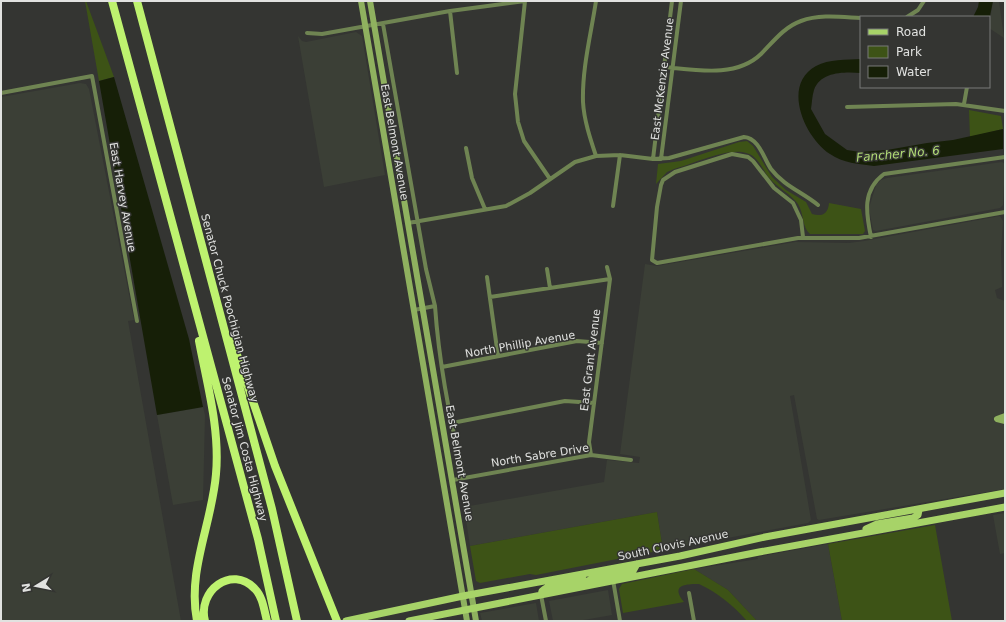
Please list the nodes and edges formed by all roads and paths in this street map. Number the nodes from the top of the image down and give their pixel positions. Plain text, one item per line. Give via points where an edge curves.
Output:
1 (112, 1) edge
2 (137, 1) edge
3 (361, 1) edge
4 (370, 1) edge
5 (525, 1) edge
6 (596, 1) edge
7 (672, 1) edge
8 (681, 1) edge
9 (505, 2) edge
10 (924, 2) edge
11 (450, 11) junction
12 (909, 16) edge
13 (860, 18) edge
14 (383, 24) junction
15 (374, 25) junction
16 (365, 27) junction
17 (307, 33) dead end
18 (665, 67) junction
19 (673, 68) junction
20 (458, 73) dead end
21 (968, 88) edge
22 (1, 93) edge
23 (964, 104) junction
24 (847, 107) dead end
25 (1005, 111) edge
26 (466, 148) dead end
27 (620, 154) junction
28 (596, 156) junction
29 (1005, 157) edge
30 (653, 159) junction
31 (661, 159) junction
32 (550, 179) junction
33 (818, 205) dead end
34 (613, 206) dead end
35 (485, 209) junction
36 (1005, 212) edge
37 (418, 221) junction
38 (408, 223) junction
39 (803, 237) junction
40 (871, 237) junction
41 (607, 267) dead end
42 (547, 268) dead end
43 (210, 276) junction
44 (487, 277) dead end
45 (610, 279) junction
46 (189, 283) junction
47 (550, 288) junction
48 (490, 297) junction
49 (435, 306) junction
50 (423, 308) junction
51 (414, 310) junction
52 (137, 321) dead end
53 (602, 343) junction
54 (498, 356) junction
55 (442, 367) junction
56 (594, 403) junction
57 (1005, 416) edge
58 (1005, 421) edge
59 (452, 423) junction
60 (591, 455) junction
61 (631, 460) dead end
62 (464, 477) junction
63 (453, 480) junction
64 (1005, 493) edge
65 (1005, 507) edge
66 (919, 510) junction
67 (854, 534) junction
68 (637, 564) junction
69 (598, 572) junction
70 (613, 580) junction
71 (573, 588) junction
72 (689, 593) dead end
73 (472, 594) junction
74 (541, 595) junction
75 (463, 596) junction
76 (474, 608) junction
77 (465, 610) junction
78 (197, 621) edge
79 (205, 621) edge
80 (267, 621) edge
81 (276, 621) edge
82 (297, 621) edge
83 (337, 621) edge
84 (346, 621) edge
85 (409, 621) edge
86 (467, 621) edge
87 (476, 621) edge
88 (546, 621) edge
89 (620, 621) edge
90 (694, 621) edge

1 - 46 highway
2 - 43 highway, Senator Chuck Poochigian Highway
3 - 16 street, East Belmont Avenue
4 - 15 street, East Belmont Avenue
5 - 9 street
5 - 32 street via 515,94 518,122 524,141
6 - 28 street via 584,73 583,102 588,132
7 - 18 street, East McKenzie Avenue
8 - 19 street, East McKenzie Avenue
9 - 11 street
10 - 12 street
11 - 14 street
11 - 20 street
13 - 19 street via 820,17 799,22 779,35 759,55 740,66 705,71
14 - 15 street
14 - 37 street, East Belmont Avenue
15 - 16 street
15 - 38 street, East Belmont Avenue
16 - 17 street via 322,34
16 - 51 street, East Belmont Avenue
18 - 19 street
18 - 30 street, East McKenzie Avenue
19 - 31 street, East McKenzie Avenue
21 - 23 street
22 - 52 street, East Harvey Avenue via 92,76
23 - 24 street
23 - 25 street
26 - 35 street via 472,178
27 - 28 street
27 - 30 street
27 - 34 street
28 - 32 street via 575,162
29 - 40 street via 884,174 876,180 866,202
30 - 31 street
31 - 33 street via 748,137 786,184
32 - 35 street via 513,203
35 - 37 street
36 - 40 street
37 - 38 street
37 - 49 street, East Belmont Avenue
38 - 50 street, East Belmont Avenue
39 - 39 street via 656,263 652,260 657,207 664,180 675,172 732,154 753,160 774,188 793,203 801,220
39 - 40 street
41 - 45 street, East Grant Avenue
42 - 47 street
43 - 82 highway, Senator Chuck Poochigian Highway via 279,537
43 - 83 highway via 275,466
44 - 48 street
45 - 47 street
45 - 53 street, East Grant Avenue
46 - 78 highway via 214,423 217,456 213,500 194,580
46 - 81 highway, Senator Jim Costa Highway via 258,539
47 - 48 street
48 - 54 street
49 - 50 street
49 - 55 street, East Belmont Avenue
50 - 51 street
50 - 63 street, East Belmont Avenue
51 - 75 street, East Belmont Avenue
53 - 54 street, North Phillip Avenue via 577,341
53 - 56 street, East Grant Avenue
54 - 55 street, North Phillip Avenue
55 - 59 street, East Belmont Avenue
56 - 59 street via 565,401
56 - 60 street, East Grant Avenue via 589,442
57 - 58 street via 997,418
59 - 62 street, East Belmont Avenue
60 - 61 street, North Sabre Drive
60 - 62 street, North Sabre Drive
62 - 63 street, North Sabre Drive
63 - 73 street, East Belmont Avenue
64 - 66 main road, South Clovis Avenue
65 - 67 main road, South Clovis Avenue
66 - 67 main road via 913,518 877,524
66 - 68 main road, South Clovis Avenue via 765,537
67 - 70 main road, South Clovis Avenue
68 - 69 main road, South Clovis Avenue
68 - 71 main road via 633,571 594,578
69 - 73 main road, South Clovis Avenue
69 - 74 main road via 577,582 547,587
70 - 71 main road, South Clovis Avenue
70 - 89 street
71 - 74 main road, South Clovis Avenue
72 - 90 street
73 - 75 main road, South Clovis Avenue
73 - 76 street, East Belmont Avenue
74 - 76 main road, South Clovis Avenue
74 - 88 street
75 - 77 street, East Belmont Avenue
75 - 84 main road, South Clovis Avenue
76 - 77 main road, South Clovis Avenue
76 - 87 street, East Belmont Avenue
77 - 85 main road, South Clovis Avenue
77 - 86 street, East Belmont Avenue
79 - 80 highway via 203,608 209,593 221,583 231,580 247,583 256,589

